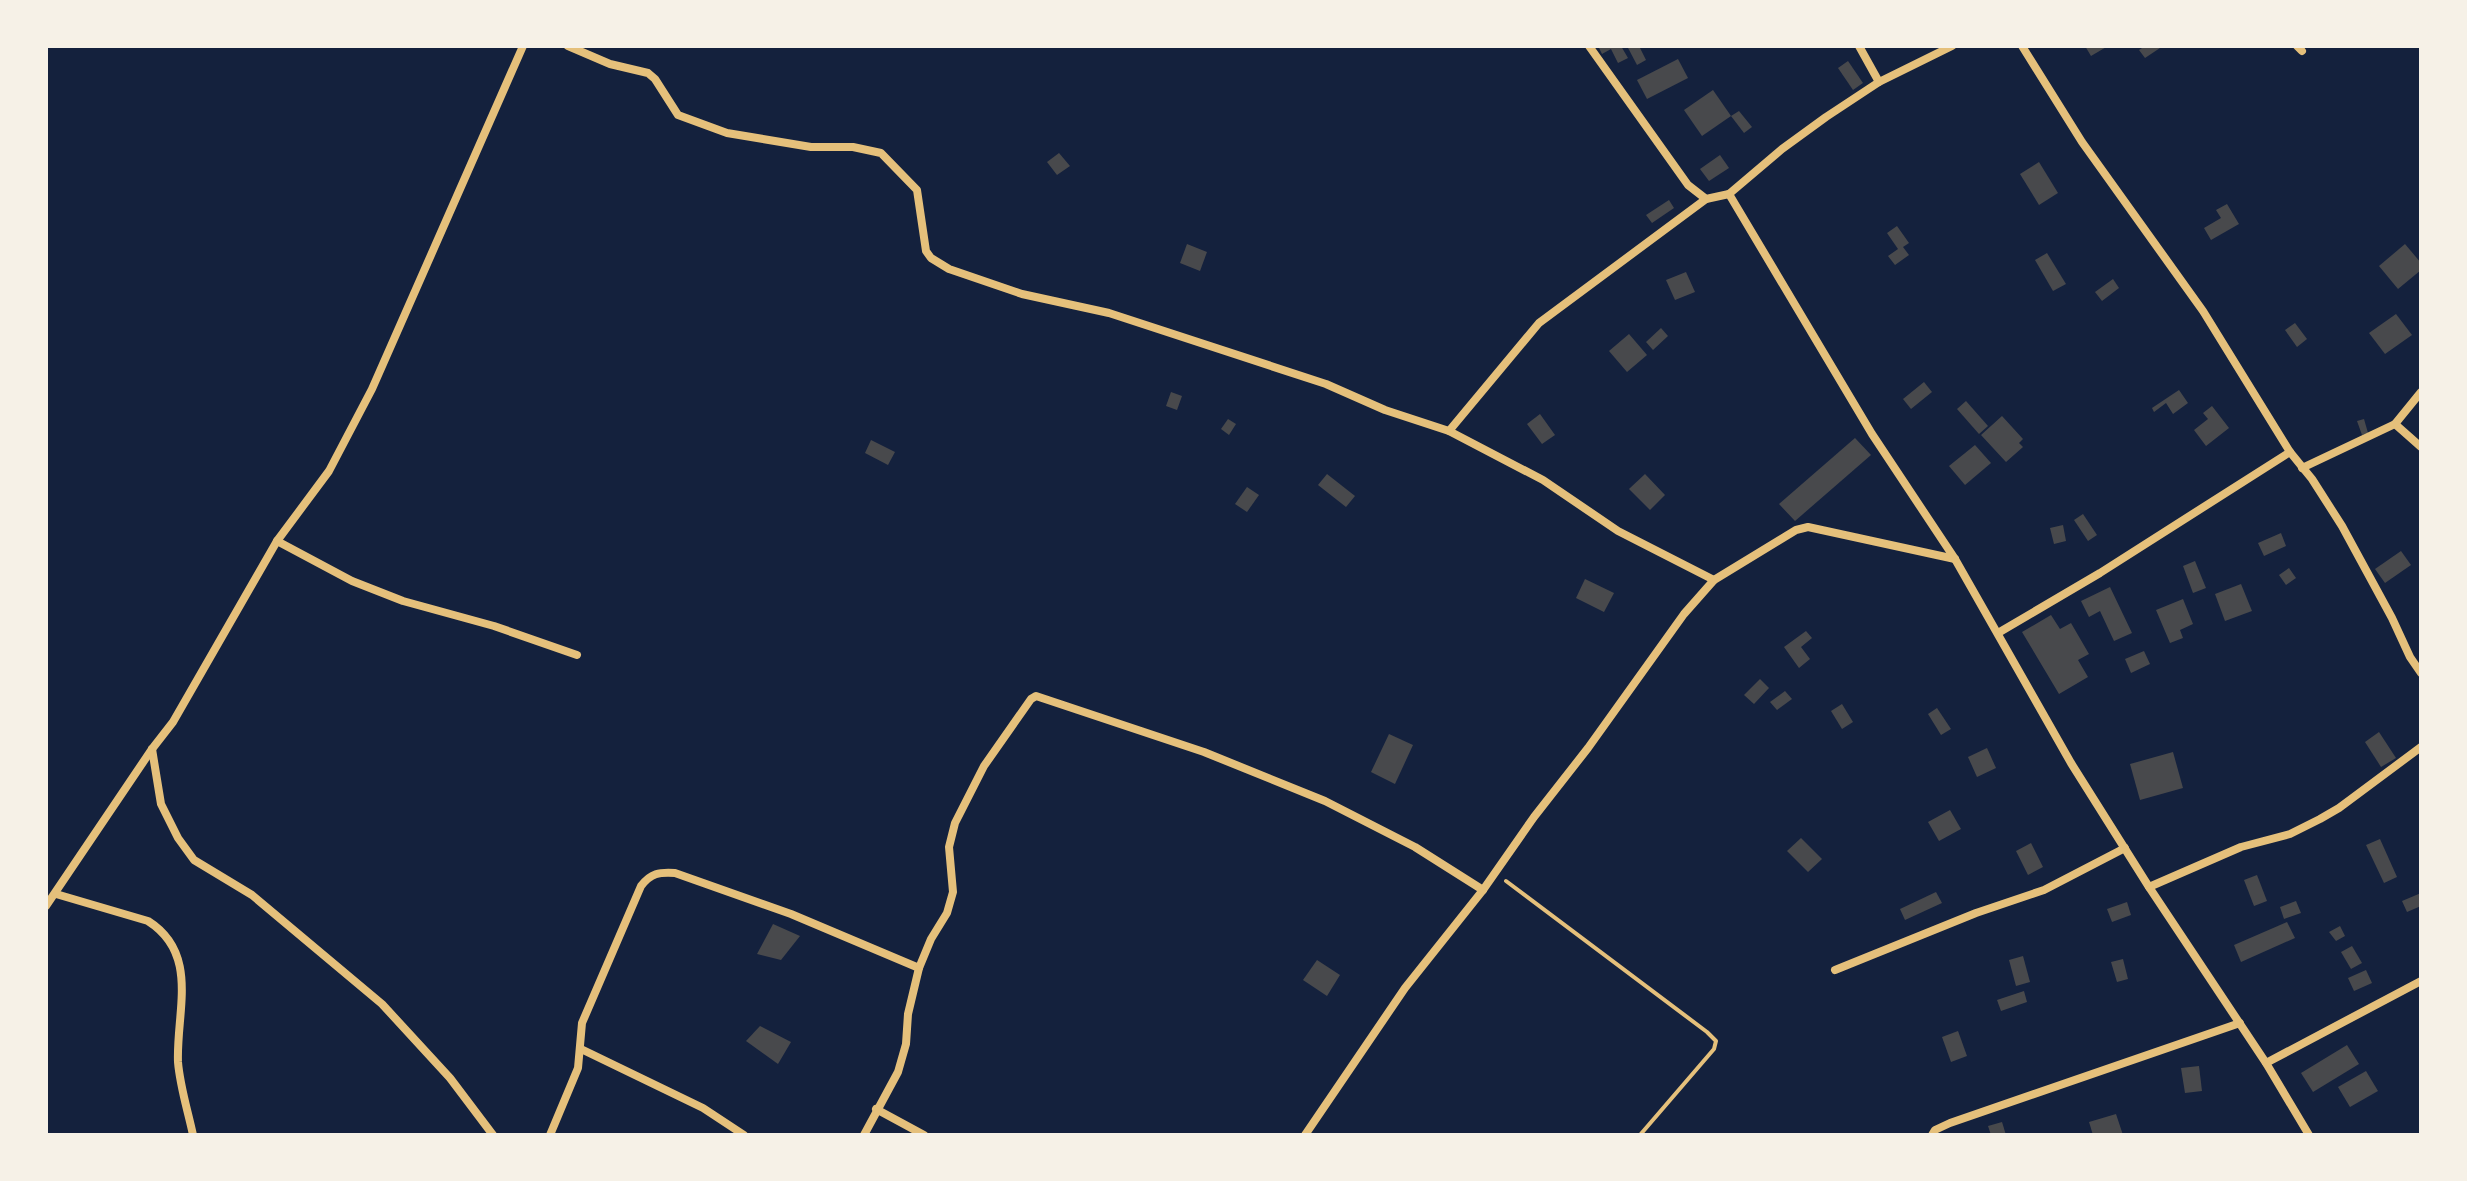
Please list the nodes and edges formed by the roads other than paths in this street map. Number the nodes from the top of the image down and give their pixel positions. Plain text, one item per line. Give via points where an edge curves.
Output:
1 (523, 46) edge
2 (568, 46) edge
3 (1589, 46) edge
4 (1859, 46) edge
5 (1952, 46) edge
6 (2022, 46) edge
7 (1879, 82) junction
8 (1729, 194) junction
9 (1706, 199) junction
10 (2421, 392) edge
11 (2395, 424) junction
12 (1449, 431) junction
13 (2421, 447) edge
14 (2290, 452) junction
15 (2302, 468) junction
16 (277, 541) junction
17 (1955, 559) junction
18 (1714, 580) junction
19 (1998, 633) junction
20 (577, 655) dead end
21 (2421, 673) edge
22 (2421, 747) edge
23 (152, 749) junction
24 (2125, 848) junction
25 (2149, 887) junction
26 (1483, 890) junction
27 (56, 894) junction
28 (46, 906) edge
29 (919, 968) junction
30 (1835, 970) dead end
31 (2421, 981) edge
32 (2240, 1023) junction
33 (581, 1049) junction
34 (2266, 1063) junction
35 (876, 1109) junction
36 (193, 1135) edge
37 (493, 1135) edge
38 (550, 1135) edge
39 (744, 1135) edge
40 (864, 1135) edge
41 (924, 1135) edge
42 (1305, 1135) edge
43 (1932, 1135) edge
44 (2309, 1135) edge

1 - 16 street via 372,389 329,471
2 - 12 street via 648,73 678,115 727,133 881,153 917,190 926,251 949,269 1022,294 1109,313 1326,384
3 - 9 street via 1688,185
4 - 7 street
5 - 7 street
6 - 14 street via 2090,154 2226,345
7 - 8 street via 1782,149
8 - 9 street
8 - 17 street via 1872,434
9 - 12 street via 1539,323
10 - 11 street
11 - 13 street
11 - 15 street
12 - 18 street via 1543,480 1618,531
14 - 15 street
14 - 19 street
15 - 21 street via 2348,537
16 - 20 street via 403,601
16 - 23 street via 187,701
17 - 18 street via 1808,527
17 - 19 street
18 - 26 street via 1657,648
19 - 24 street
22 - 25 street via 2320,819
23 - 27 street
23 - 37 street via 161,804 194,860 252,895 382,1004 450,1078
24 - 25 street
24 - 30 street via 2044,890
25 - 32 street
26 - 29 street via 1415,847 1325,801 1204,752 1036,696 984,766 955,823 949,847 953,892
26 - 42 street via 1405,988
27 - 28 street
27 - 36 street via 148,921 172,945 183,975 178,1059
29 - 33 street via 791,914 675,873 658,872 641,886 582,1023
29 - 35 street via 898,1072
31 - 34 street
32 - 34 street
32 - 43 street via 1950,1123
33 - 38 street
33 - 39 street via 703,1108
34 - 44 street
35 - 40 street
35 - 41 street

